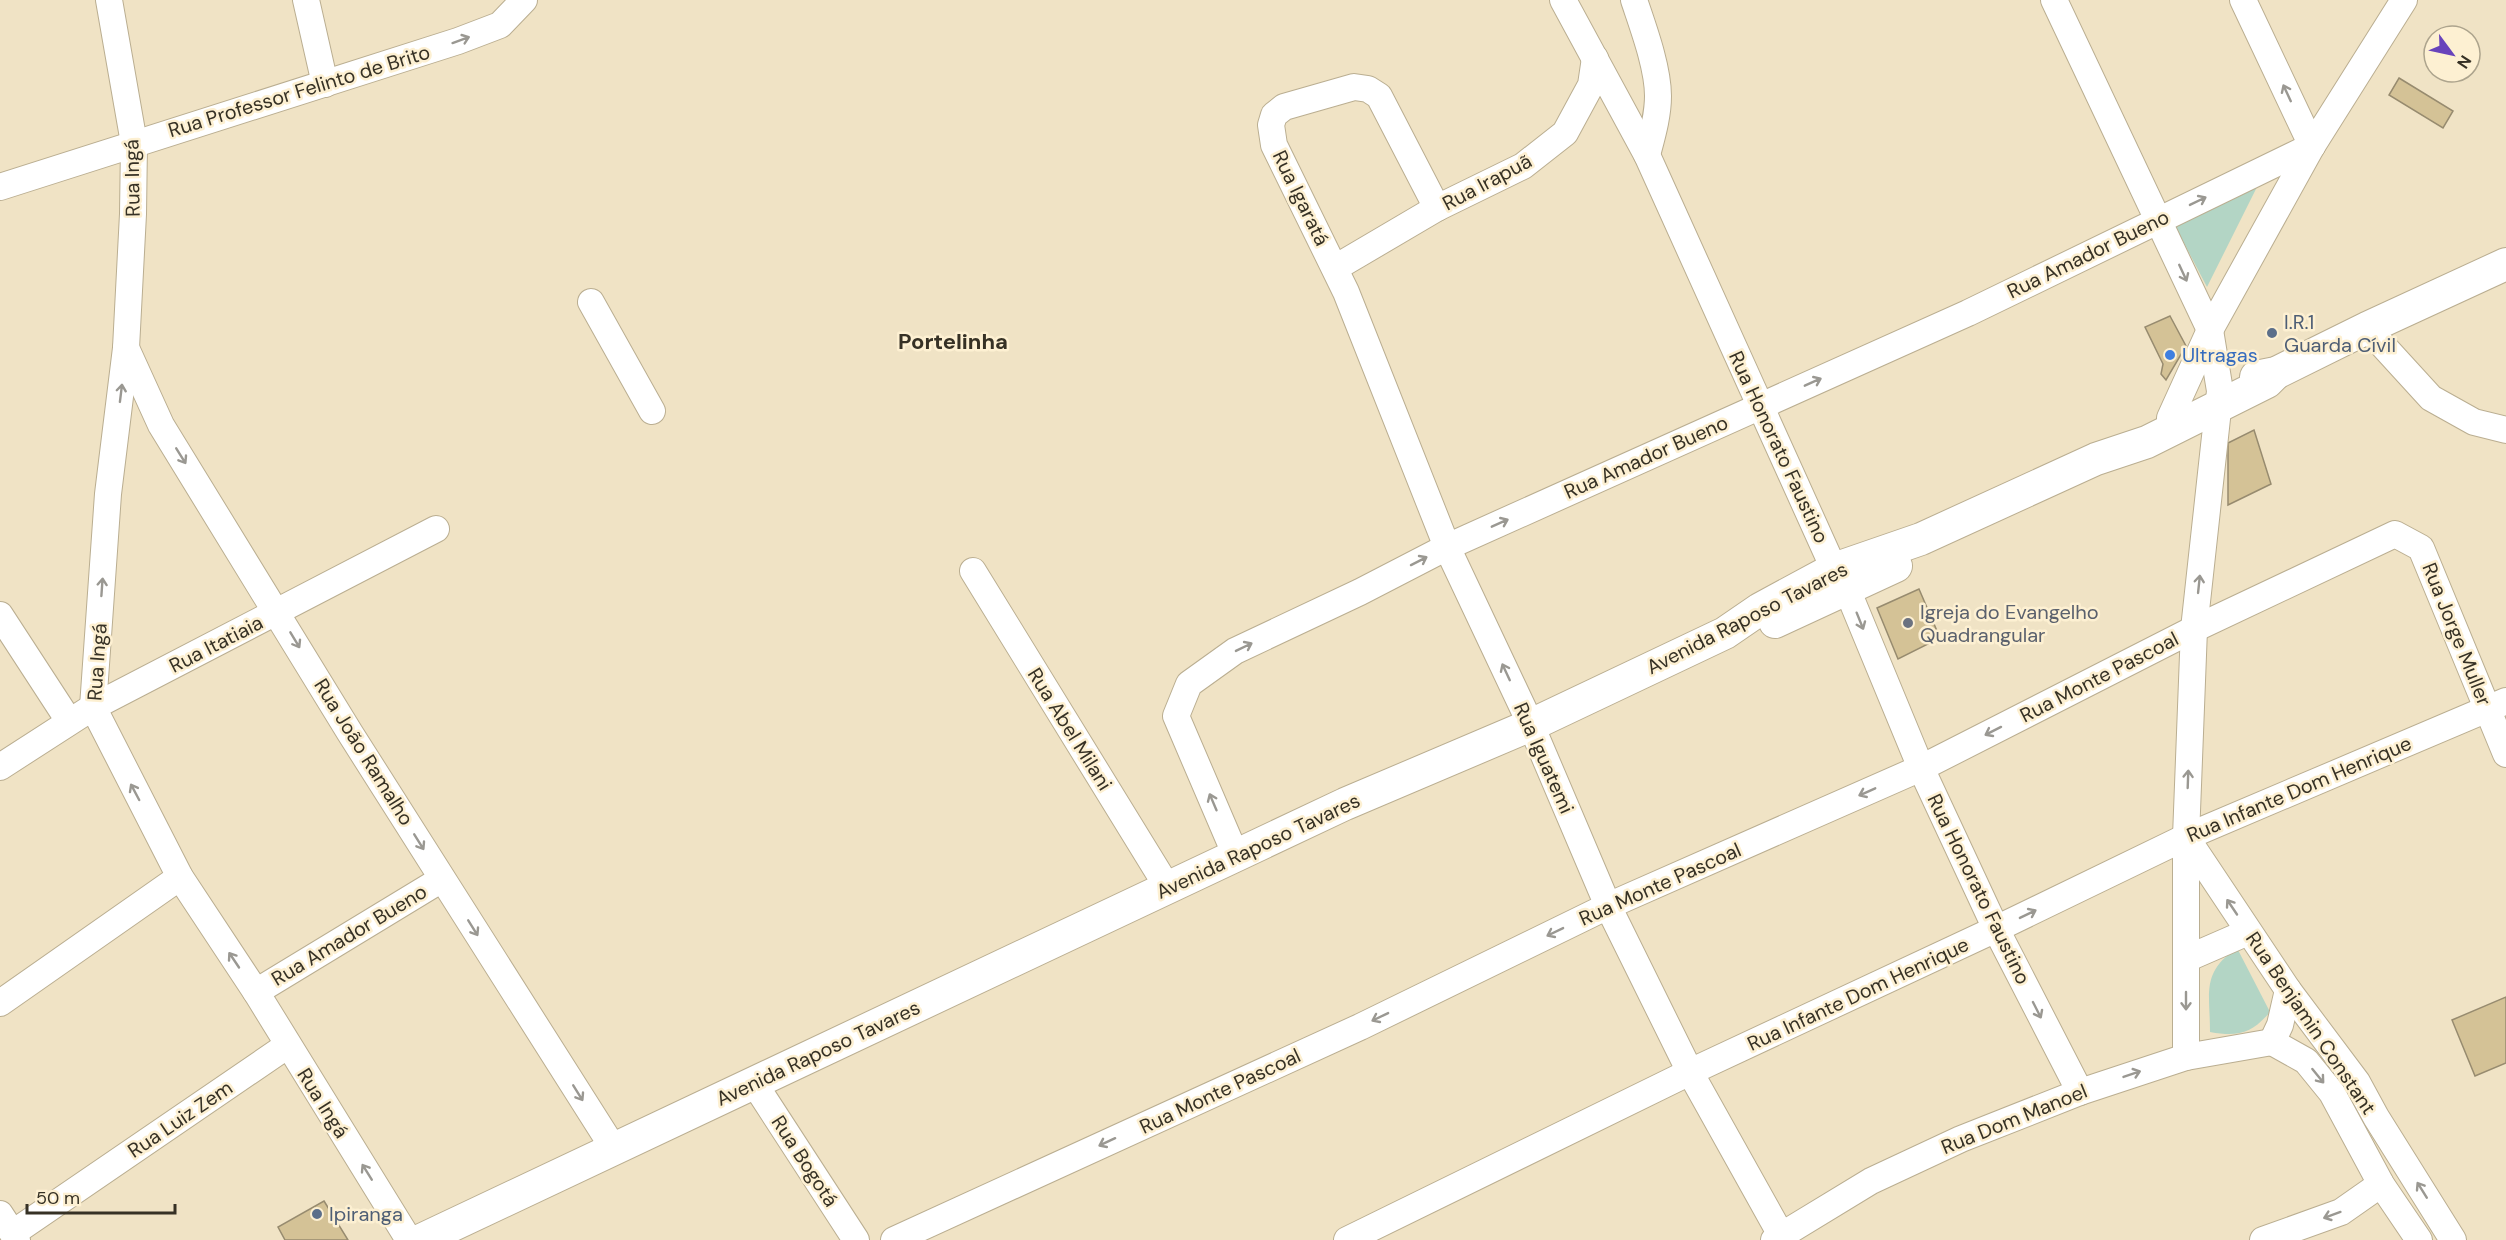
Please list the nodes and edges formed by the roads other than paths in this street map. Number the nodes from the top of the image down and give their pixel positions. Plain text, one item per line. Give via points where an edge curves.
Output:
1 (109, 0) edge
2 (306, 0) edge
3 (1563, 0) edge
4 (1634, 0) edge
5 (2054, 0) edge
6 (2243, 0) edge
7 (2405, 0) edge
8 (523, 2) edge
9 (1595, 58) junction
10 (325, 84) junction
11 (134, 143) junction
12 (2312, 146) junction
13 (1647, 155) junction
14 (0, 187) edge
15 (1437, 208) junction
16 (2158, 220) junction
17 (2506, 264) edge
18 (1335, 268) junction
19 (591, 302) dead end
20 (2367, 328) junction
21 (2210, 330) junction
22 (126, 348) junction
23 (2219, 399) junction
24 (1760, 406) junction
25 (652, 411) dead end
26 (2170, 418) junction
27 (2506, 430) edge
28 (2096, 459) junction
29 (436, 529) dead end
30 (1447, 547) junction
31 (2421, 548) joint
32 (973, 570) dead end
33 (1840, 579) junction
34 (278, 612) junction
35 (0, 615) edge
36 (2194, 629) junction
37 (2497, 705) edge
38 (93, 707) junction
39 (69, 721) junction
40 (1531, 725) junction
41 (2506, 754) edge
42 (0, 767) edge
43 (1921, 768) junction
44 (2186, 837) junction
45 (1236, 856) junction
46 (180, 877) junction
47 (442, 879) junction
48 (1168, 888) junction
49 (1608, 906) junction
50 (1996, 930) junction
51 (2248, 932) junction
52 (2186, 959) junction
53 (2288, 990) junction
54 (256, 992) junction
55 (0, 1003) edge
56 (2272, 1042) junction
57 (288, 1045) junction
58 (2186, 1057) junction
59 (1690, 1072) junction
60 (754, 1083) junction
61 (2080, 1092) junction
62 (614, 1149) junction
63 (2380, 1184) junction
64 (10, 1229) edge
65 (1778, 1238) edge
66 (409, 1240) edge
67 (421, 1240) edge
68 (856, 1240) edge
69 (894, 1240) edge
70 (1347, 1240) edge
71 (2263, 1240) edge
72 (2419, 1240) edge
73 (2453, 1240) edge

1 - 11 street, Rua Ingá
2 - 10 street
3 - 9 street, Rua Honorato Faustino
4 - 13 street via 1649,44 1658,93
5 - 16 street
12 -> 6 street
7 - 12 street
10 -> 8 street, Rua Professor Felinto de Brito via 500,25
9 - 13 street, Rua Honorato Faustino
9 - 15 street, Rua Irapuã via 1591,85 1565,133 1523,166
10 - 11 street, Rua Professor Felinto de Brito
11 - 14 street, Rua Professor Felinto de Brito
11 - 22 street, Rua Ingá
16 -> 12 street, Rua Amador Bueno
12 - 21 street
13 - 24 street, Rua Honorato Faustino
15 - 18 street, Rua Irapuã
15 - 18 street, Rua Igaratá via 1379,96 1354,87 1284,107 1274,115 1271,125 1274,145
16 -> 21 street
24 -> 16 street, Rua Amador Bueno via 1968,313
17 - 20 main road
18 - 30 street, Rua Iguatemi
19 - 25 street
20 - 23 main road via 2276,373 2267,382
20 - 27 street via 2431,398 2474,422
21 - 23 street
21 - 26 street
22 -> 34 street, Rua João Ramalho via 161,425
38 -> 22 street, Rua Ingá via 108,494
23 - 26 main road
23 - 28 main road via 2147,442
36 -> 23 street
30 -> 24 street, Rua Amador Bueno
24 - 33 street, Rua Honorato Faustino
26 - 28 main road via 2131,434
28 - 33 main road, Avenida Raposo Tavares via 1921,539 1902,563
29 - 34 street, Rua Itatiaia
40 -> 30 street, Rua Iguatemi
45 -> 30 street, Rua Amador Bueno via 1176,716 1189,684 1235,651
31 - 36 street, Rua Monte Pascoal via 2395,534
31 - 37 street, Rua Jorge Muller
32 - 48 street, Rua Abel Milani
33 - 40 main road, Avenida Raposo Tavares via 1763,627 1725,633
33 -> 43 street, Rua Honorato Faustino
34 - 38 street, Rua Itatiaia
34 -> 47 street, Rua João Ramalho
35 - 39 street
36 -> 43 street, Rua Monte Pascoal
44 -> 36 street
37 - 41 street, Rua Jorge Muller
37 - 44 street, Rua Infante Dom Henrique
38 - 39 street, Rua Itatiaia
46 -> 38 street, Rua Ingá
39 - 42 street, Rua Itatiaia
40 - 45 main road, Avenida Raposo Tavares via 1345,804
40 - 49 street, Rua Iguatemi
43 -> 49 street, Rua Monte Pascoal
43 - 50 street, Rua Honorato Faustino
50 -> 44 street, Rua Infante Dom Henrique
51 -> 44 street, Rua Benjamin Constant
44 - 52 street
45 - 48 main road, Avenida Raposo Tavares
54 -> 46 street, Rua Ingá
46 - 55 street
47 - 54 street, Rua Amador Bueno
47 -> 62 street, Rua João Ramalho
48 - 60 main road, Avenida Raposo Tavares
49 - 59 street, Rua Iguatemi
49 -> 69 street, Rua Monte Pascoal via 1360,1027
50 - 59 street, Rua Infante Dom Henrique
50 -> 61 street, Rua Honorato Faustino
51 - 52 street
51 - 53 street, Rua Benjamin Constant
52 -> 58 street
53 - 56 street
73 -> 53 street, Rua Benjamin Constant via 2357,1082
54 - 57 street, Rua Ingá
56 - 58 street, Rua Dom Manoel
56 -> 63 street, Rua Benjamin Constant via 2306,1061 2332,1093
57 - 64 street, Rua Luiz Zem
66 -> 57 street, Rua Ingá
61 -> 58 street, Rua Dom Manoel
59 - 65 street, Rua Iguatemi
59 - 70 street, Rua Infante Dom Henrique
60 - 62 main road, Avenida Raposo Tavares
60 - 68 street, Rua Bogotá
61 - 65 street, Rua Dom Manoel via 1961,1139 1871,1181
62 - 67 main road, Avenida Raposo Tavares
63 -> 71 street via 2341,1212
63 - 72 street, Rua Benjamin Constant

